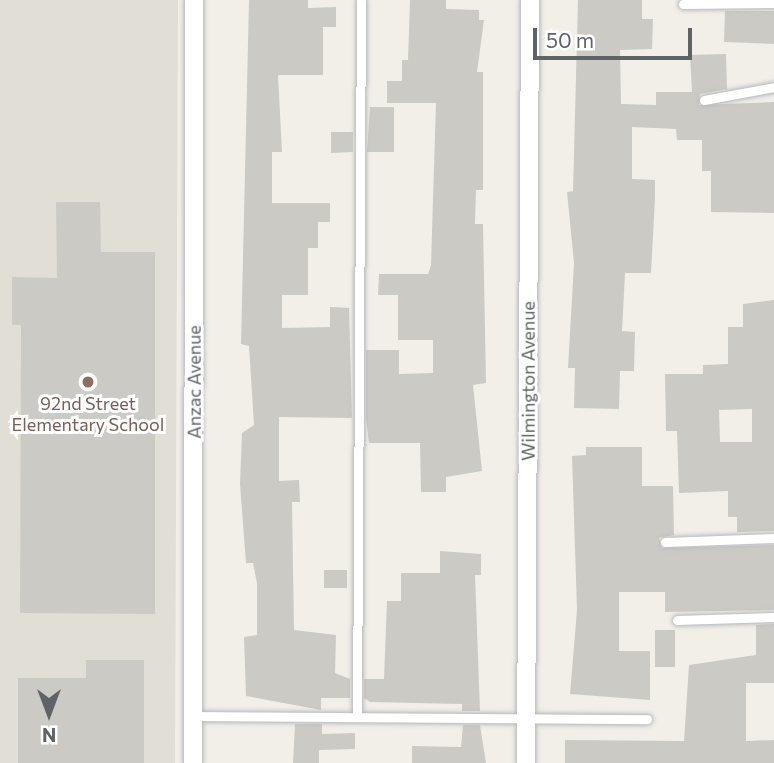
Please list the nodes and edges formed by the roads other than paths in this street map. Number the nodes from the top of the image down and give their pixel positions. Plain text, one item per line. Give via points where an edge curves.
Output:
1 (194, 0) edge
2 (361, 0) edge
3 (530, 0) edge
4 (774, 3) edge
5 (683, 4) dead end
6 (774, 87) edge
7 (704, 100) dead end
8 (774, 538) edge
9 (665, 541) dead end
10 (774, 618) edge
11 (677, 620) dead end
12 (193, 716) junction
13 (357, 717) junction
14 (527, 718) junction
15 (648, 719) dead end
16 (194, 763) edge
17 (527, 763) edge

1 - 12 street, Anzac Avenue
2 - 13 lane
3 - 14 street, Wilmington Avenue
4 - 5 lane
6 - 7 lane
8 - 9 lane
10 - 11 lane
12 - 13 lane
12 - 16 street, Anzac Avenue
13 - 14 lane
14 - 15 lane
14 - 17 street, Wilmington Avenue

